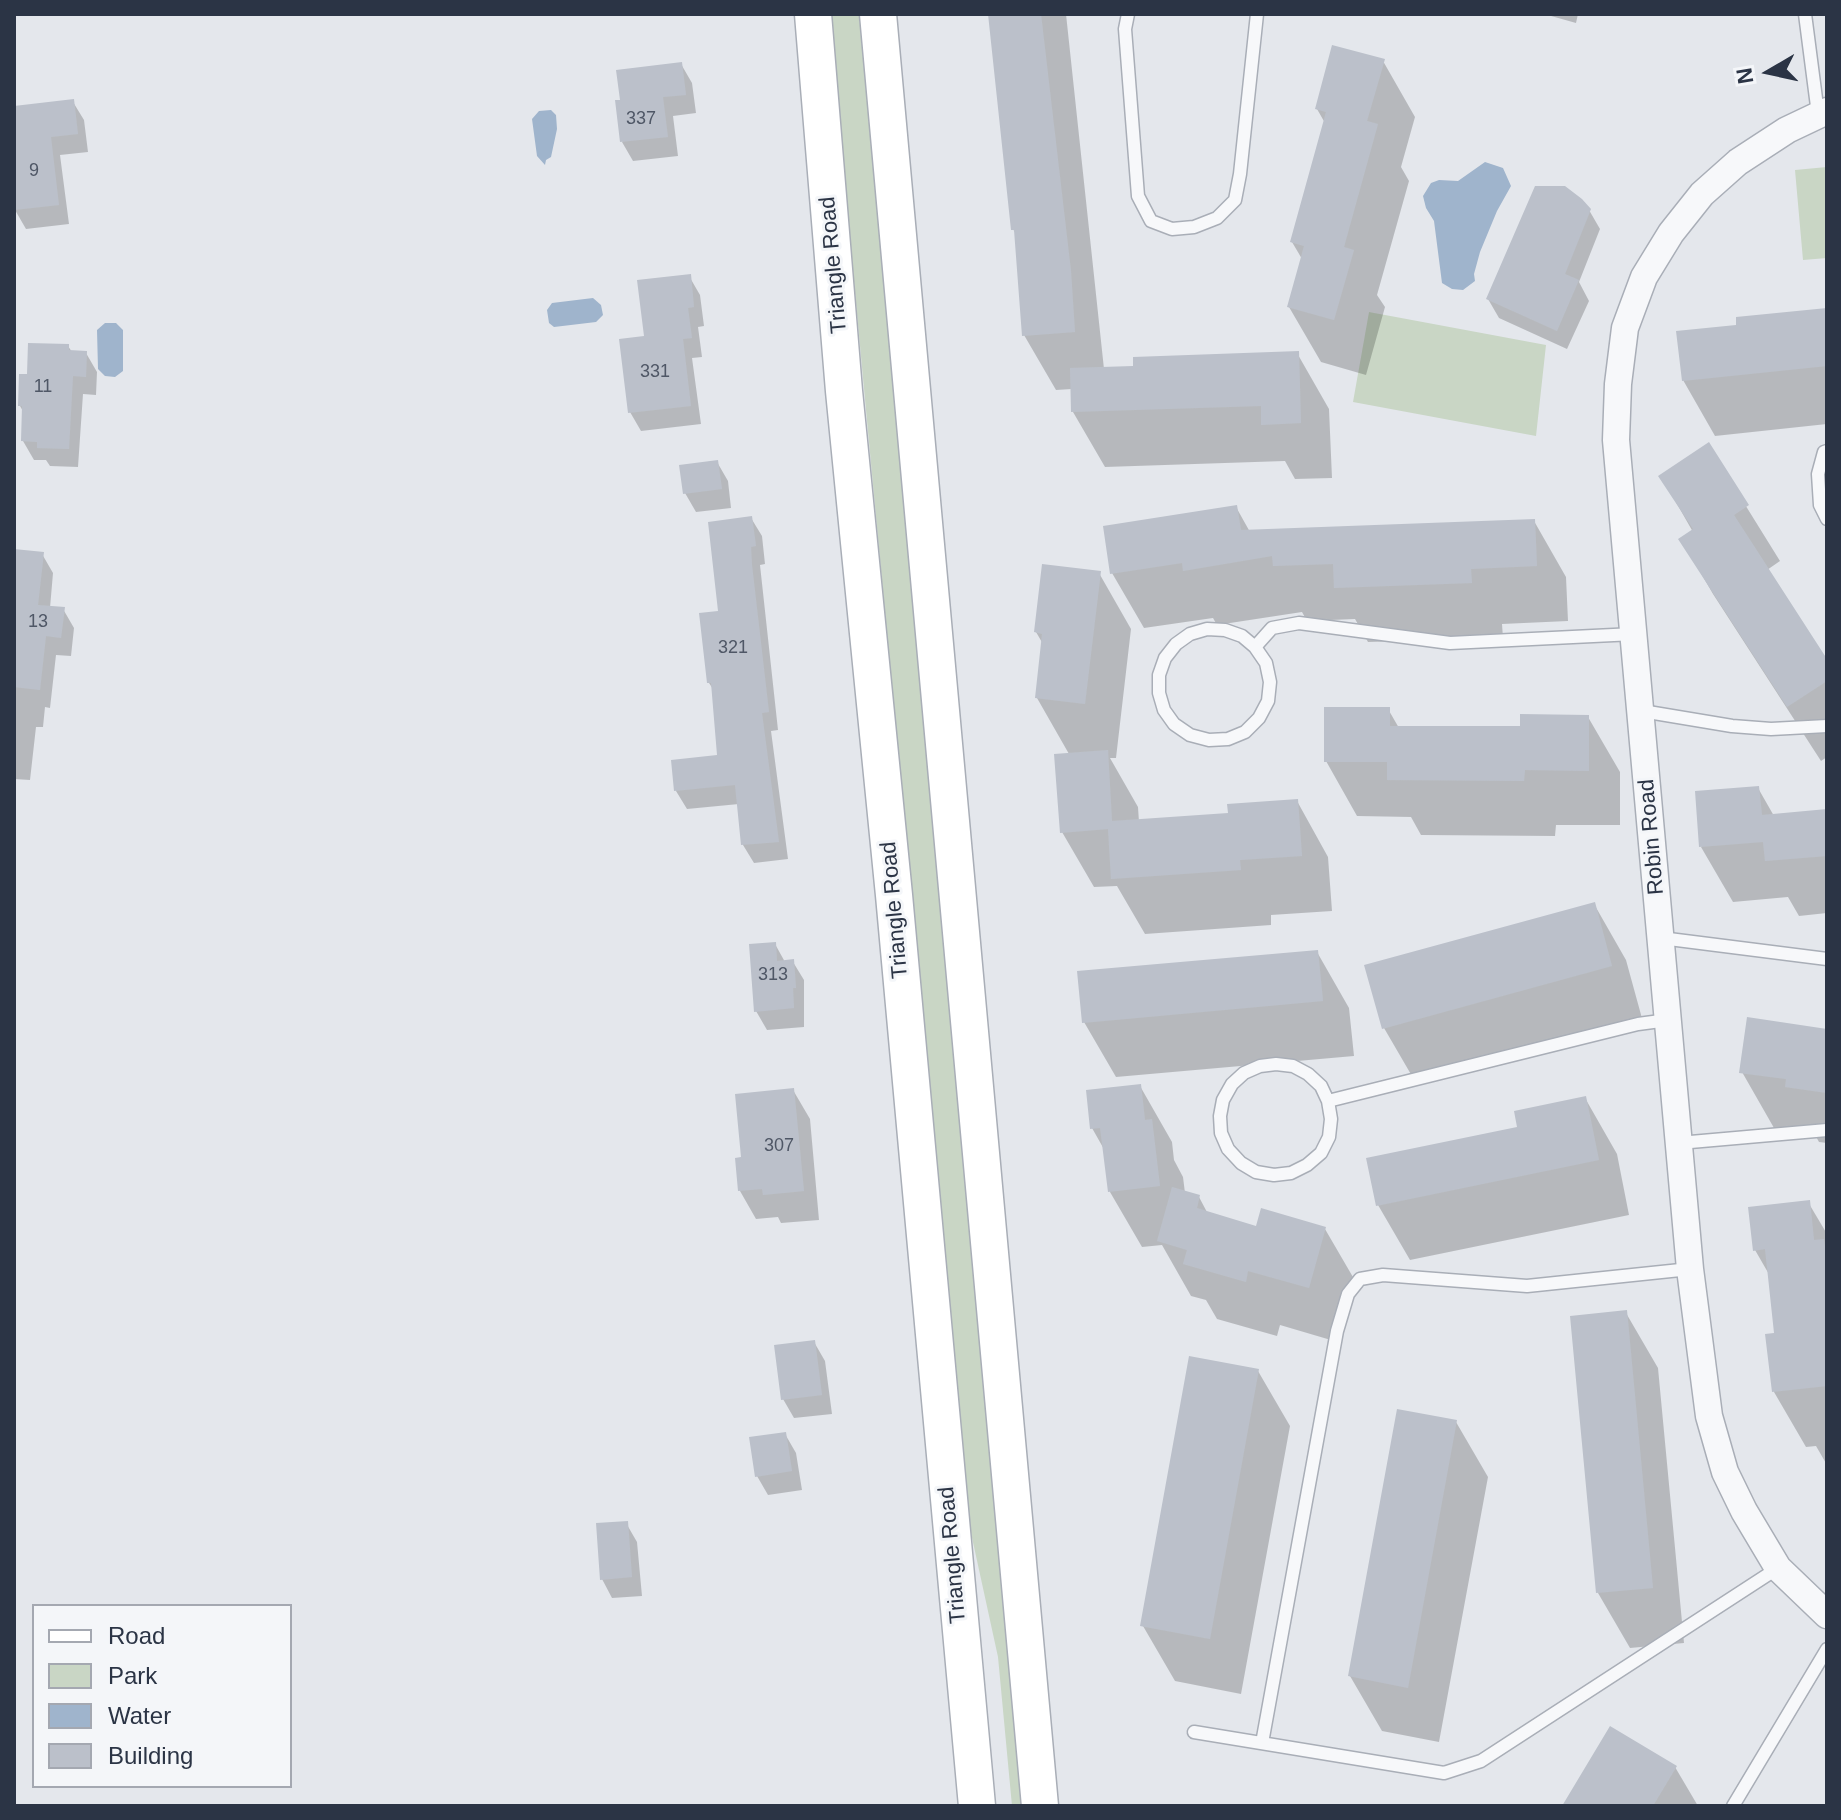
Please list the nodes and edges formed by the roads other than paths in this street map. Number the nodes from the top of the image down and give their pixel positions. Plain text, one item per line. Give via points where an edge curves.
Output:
1 (813, 14) edge
2 (878, 14) edge
3 (1128, 14) edge
4 (1257, 14) edge
5 (1805, 14) edge
6 (1822, 113) edge
7 (1827, 451) edge
8 (1827, 519) edge
9 (1634, 634) junction
10 (1255, 647) junction
11 (1642, 711) junction
12 (1827, 726) edge
13 (1661, 938) junction
14 (1827, 959) edge
15 (1668, 1020) junction
16 (1328, 1101) junction
17 (1827, 1130) edge
18 (1679, 1143) junction
19 (1690, 1269) junction
20 (1778, 1568) junction
21 (1827, 1615) edge
22 (1827, 1649) edge
23 (1194, 1732) dead end
24 (1262, 1743) junction
25 (977, 1806) edge
26 (1040, 1806) edge
27 (1733, 1806) edge

1 - 25 street, Triangle Road
2 - 26 street
3 - 4 lane via 1138,196 1151,221 1172,229 1217,218 1235,200
5 - 6 lane
6 - 9 street, Robin Road via 1738,162 1702,194 1644,277 1625,328 1616,440
7 - 8 lane via 1818,474 1820,505
9 - 10 lane via 1450,643 1299,623 1272,628
9 - 11 street, Robin Road
10 - 10 lane via 1266,663 1268,701 1245,732 1209,740 1174,724 1164,710 1159,675 1176,644 1190,634 1216,629 1242,636
11 - 12 lane via 1732,726
11 - 13 street, Robin Road
13 - 14 lane
13 - 15 street, Robin Road
15 - 16 lane
15 - 18 street, Robin Road
16 - 16 lane via 1330,1128 1321,1153 1291,1173 1256,1172 1228,1149 1221,1133 1228,1092 1244,1073 1260,1066 1293,1066 1321,1086
17 - 18 lane
18 - 19 street, Robin Road
19 - 20 street, Robin Road via 1709,1416 1725,1472
19 - 24 lane via 1527,1286 1383,1275 1360,1279 1348,1294 1337,1331
20 - 21 street, Robin Road
20 - 24 lane via 1481,1761 1444,1773
22 - 27 lane
23 - 24 lane

